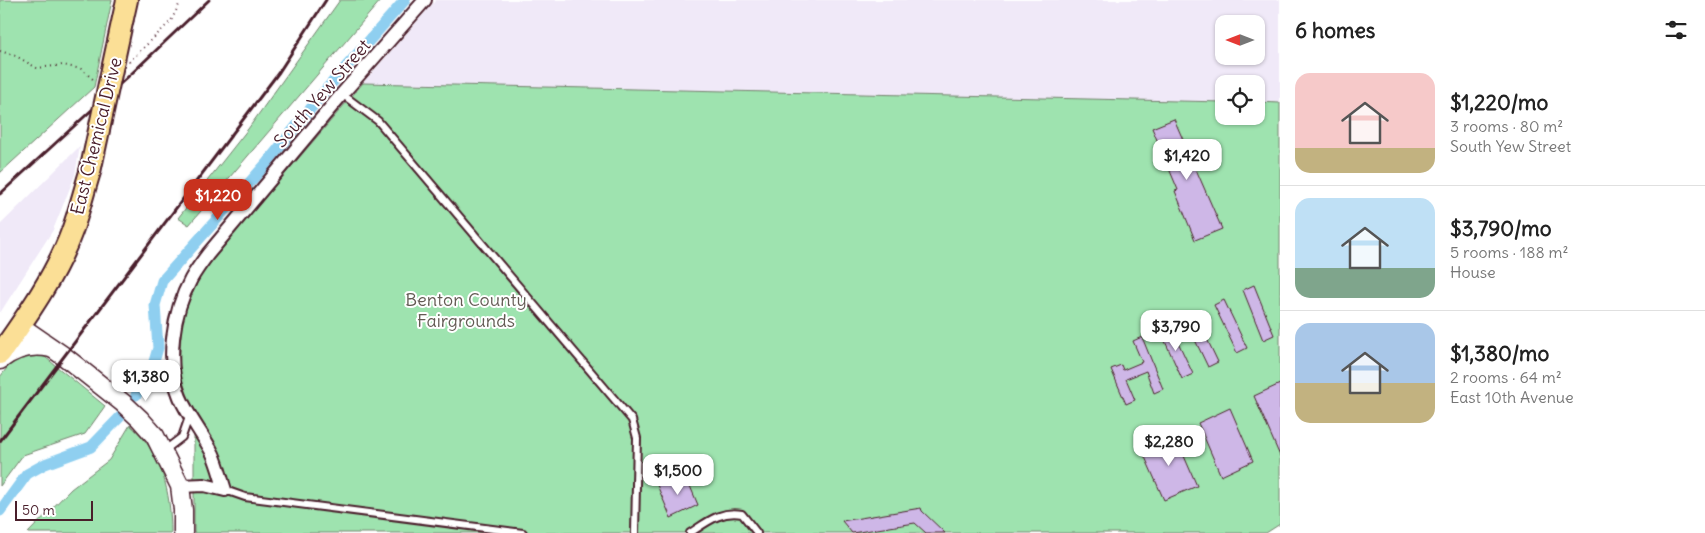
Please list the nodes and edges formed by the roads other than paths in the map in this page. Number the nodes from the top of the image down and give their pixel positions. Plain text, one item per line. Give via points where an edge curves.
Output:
1 (425, 0) edge
2 (125, 9) edge
3 (342, 94) junction
4 (20, 326) junction
5 (51, 348) junction
6 (0, 354) edge
7 (0, 360) edge
8 (190, 416) junction
9 (164, 451) junction
10 (180, 486) junction
11 (225, 490) junction
12 (183, 533) edge
13 (524, 533) edge
14 (636, 533) edge
15 (690, 533) edge
16 (757, 533) edge

1 - 3 street, South Yew Street
2 - 4 main road, East Chemical Drive, bridge via 90,172 72,232 56,267
3 - 8 street, South Yew Street via 191,278 174,326 173,351 175,377
3 - 14 lane via 378,121 632,420 636,438
4 - 5 street
4 - 6 main road, East Chemical Drive
5 - 7 street via 38,345 24,347
5 - 9 street via 140,418
8 - 9 lane via 182,437
8 - 11 street, South Yew Street via 212,453
9 - 10 street
10 - 11 street
10 - 12 street
11 - 13 lane via 245,497
15 - 16 lane via 731,512 742,514

